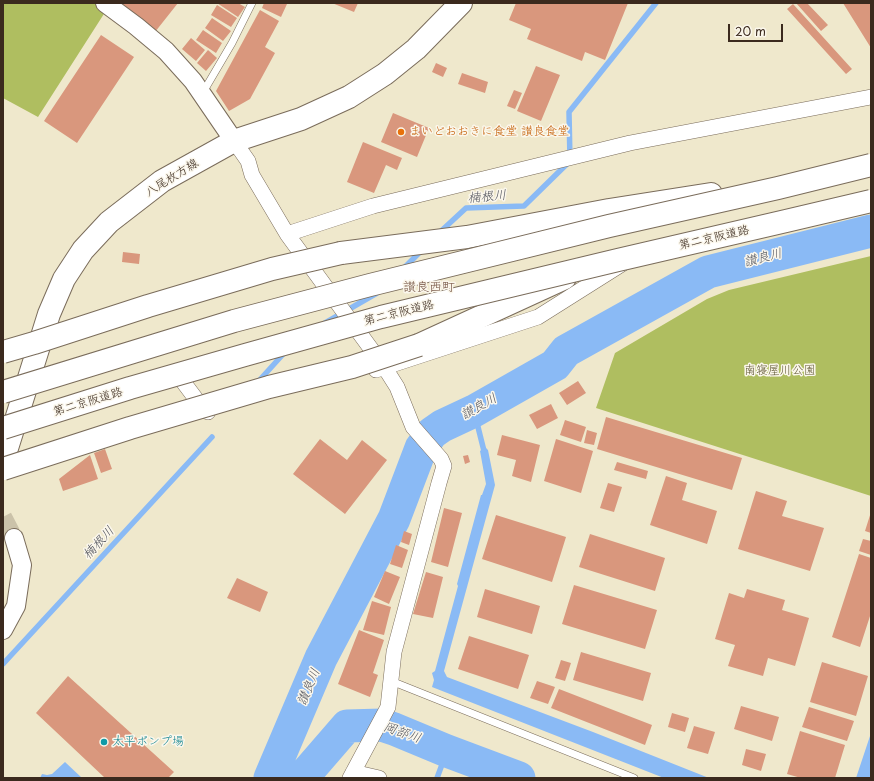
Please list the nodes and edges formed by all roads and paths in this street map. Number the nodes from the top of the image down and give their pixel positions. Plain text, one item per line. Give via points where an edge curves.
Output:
1 (105, 3) edge
2 (252, 3) edge
3 (461, 3) edge
4 (202, 94) junction
5 (871, 97) edge
6 (234, 141) junction
7 (871, 165) edge
8 (777, 183) dead end
9 (871, 201) edge
10 (287, 234) junction
11 (626, 261) dead end
12 (574, 274) dead end
13 (3, 352) edge
14 (386, 368) junction
15 (181, 379) dead end
16 (3, 392) edge
17 (3, 428) edge
18 (3, 461) edge
19 (3, 469) edge
20 (14, 538) tunnel mouth
21 (3, 630) edge
22 (391, 681) junction
23 (352, 775) edge
24 (378, 778) edge
25 (634, 778) edge

1 - 4 street via 166,51
2 - 4 lane
3 - 6 main road, 八尾枚方線 via 416,49 385,74 349,97 300,119
4 - 6 street
5 - 10 street via 630,143 373,206
6 - 10 street via 248,161 252,175
6 - 18 main road, 八尾枚方線 via 162,181 109,222 83,250 64,279 48,314
7 - 16 main road, bridge via 370,285 234,321
8 - 13 main road, bridge via 609,210 467,237 341,253 272,268
9 - 17 main road, 第二京阪道路, bridge via 381,317 130,388
10 - 14 street
11 - 14 street via 538,317
12 - 19 main road, bridge via 419,345 352,367 269,387 130,428
14 - 15 street via 213,412 205,411
14 - 22 street via 413,426 444,466 394,652
20 - 21 street via 22,565 16,606
22 - 23 street via 388,707
22 - 25 lane
23 - 24 street

